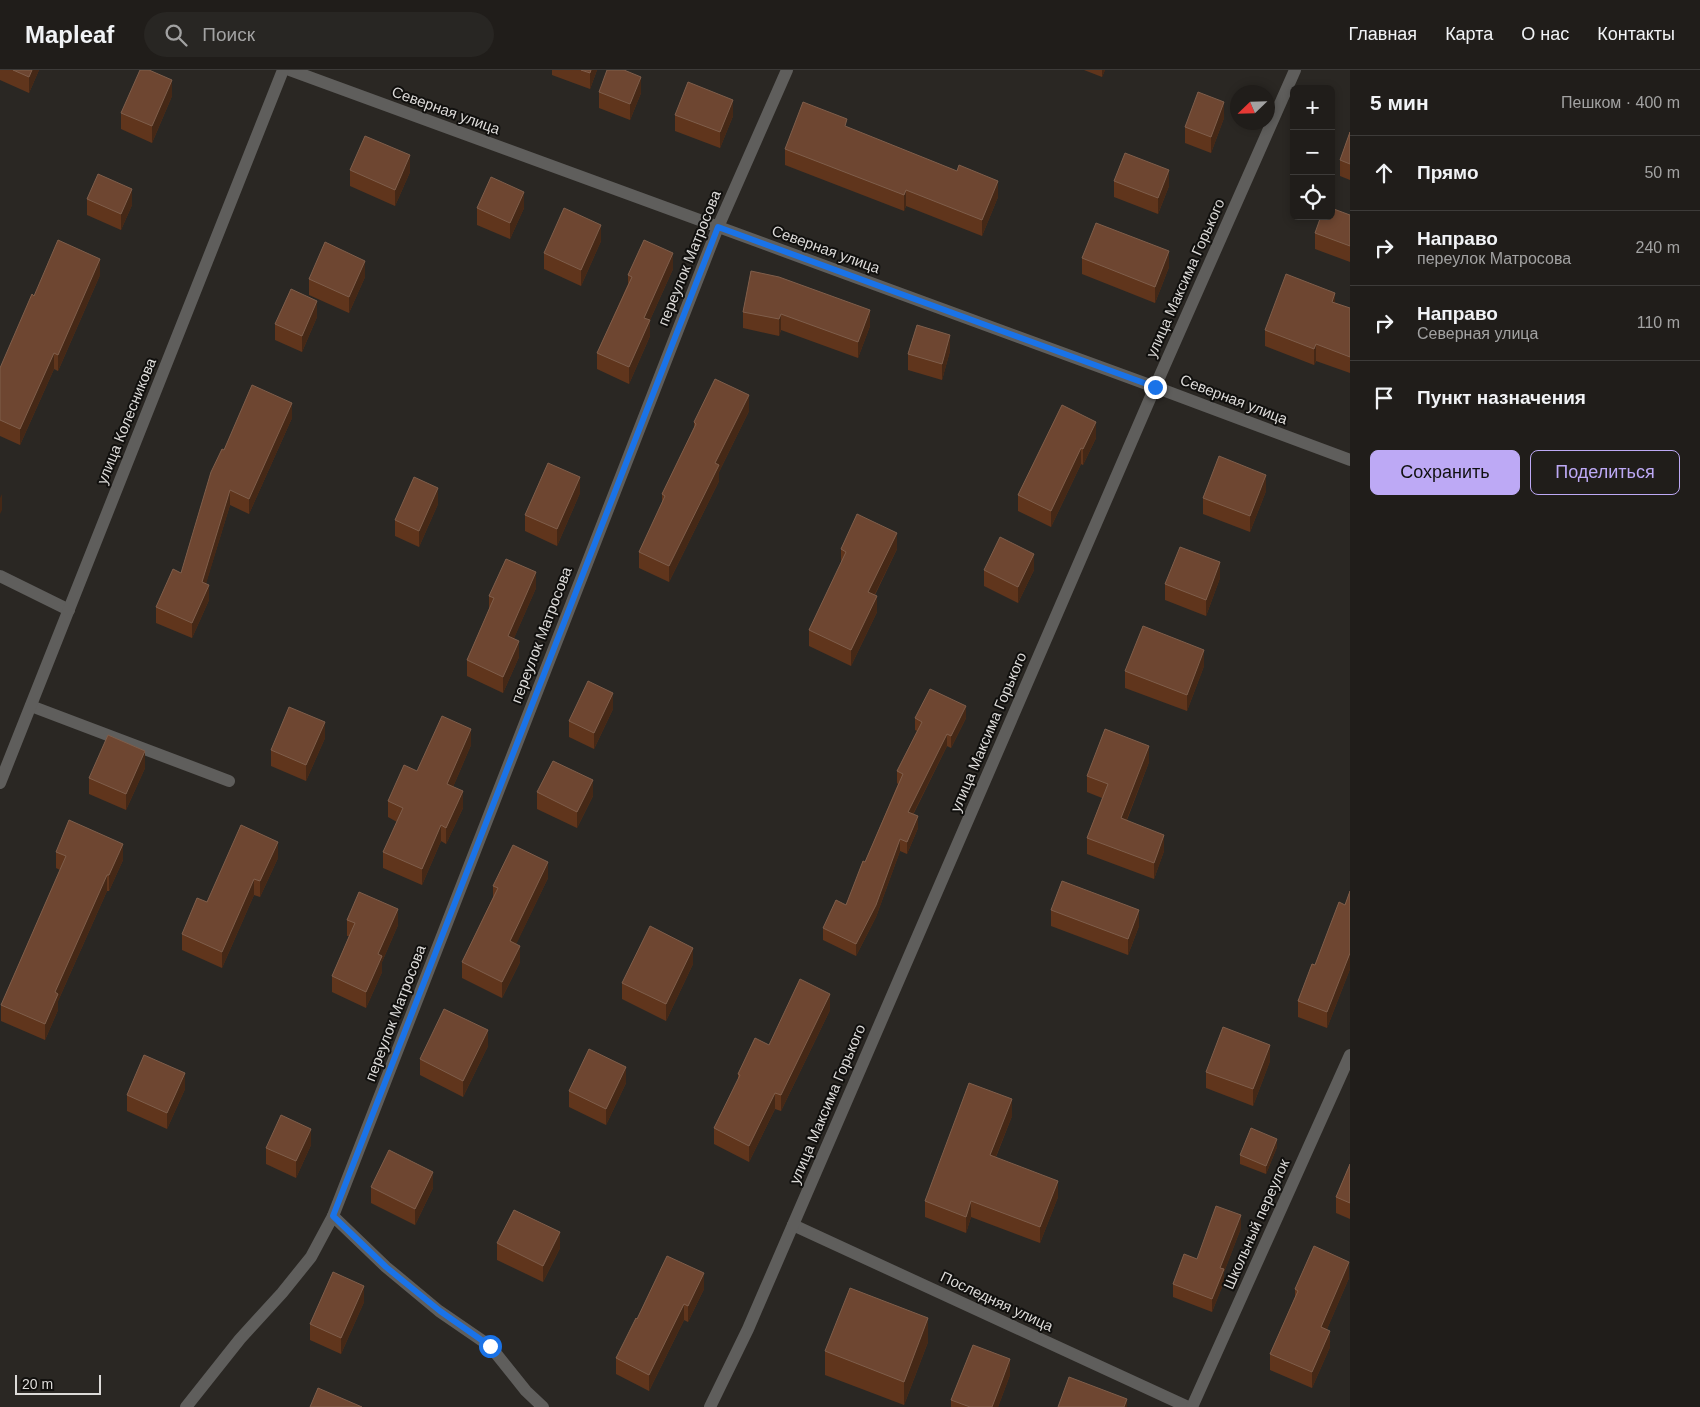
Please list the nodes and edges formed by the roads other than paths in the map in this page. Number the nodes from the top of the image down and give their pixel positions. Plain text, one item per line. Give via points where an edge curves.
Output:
1 (283, 70) edge
2 (290, 70) edge
3 (787, 70) edge
4 (1295, 70) edge
5 (718, 227) junction
6 (1155, 387) junction
7 (1350, 460) edge
8 (0, 576) edge
9 (69, 610) junction
10 (31, 706) junction
11 (229, 781) dead end
12 (0, 783) edge
13 (1350, 1055) edge
14 (333, 1216) junction
15 (793, 1225) junction
16 (186, 1407) edge
17 (543, 1407) edge
18 (710, 1407) edge
19 (1188, 1407) edge
20 (1192, 1407) edge

1 - 9 street, улица Колесникова
2 - 5 street, Северная улица
3 - 5 street, переулок Матросова
4 - 6 street, улица Максима Горького
5 - 6 street, Северная улица
5 - 14 street, переулок Матросова
6 - 7 street, Северная улица
6 - 15 street, улица Максима Горького
8 - 9 street
9 - 10 street, улица Колесникова
10 - 11 street
10 - 12 street, улица Колесникова
13 - 20 street, Школьный переулок
14 - 16 street, переулок Матросова via 312,1257
14 - 17 street via 386,1267 490,1346
15 - 18 street, улица Максима Горького
15 - 19 street, Последняя улица

